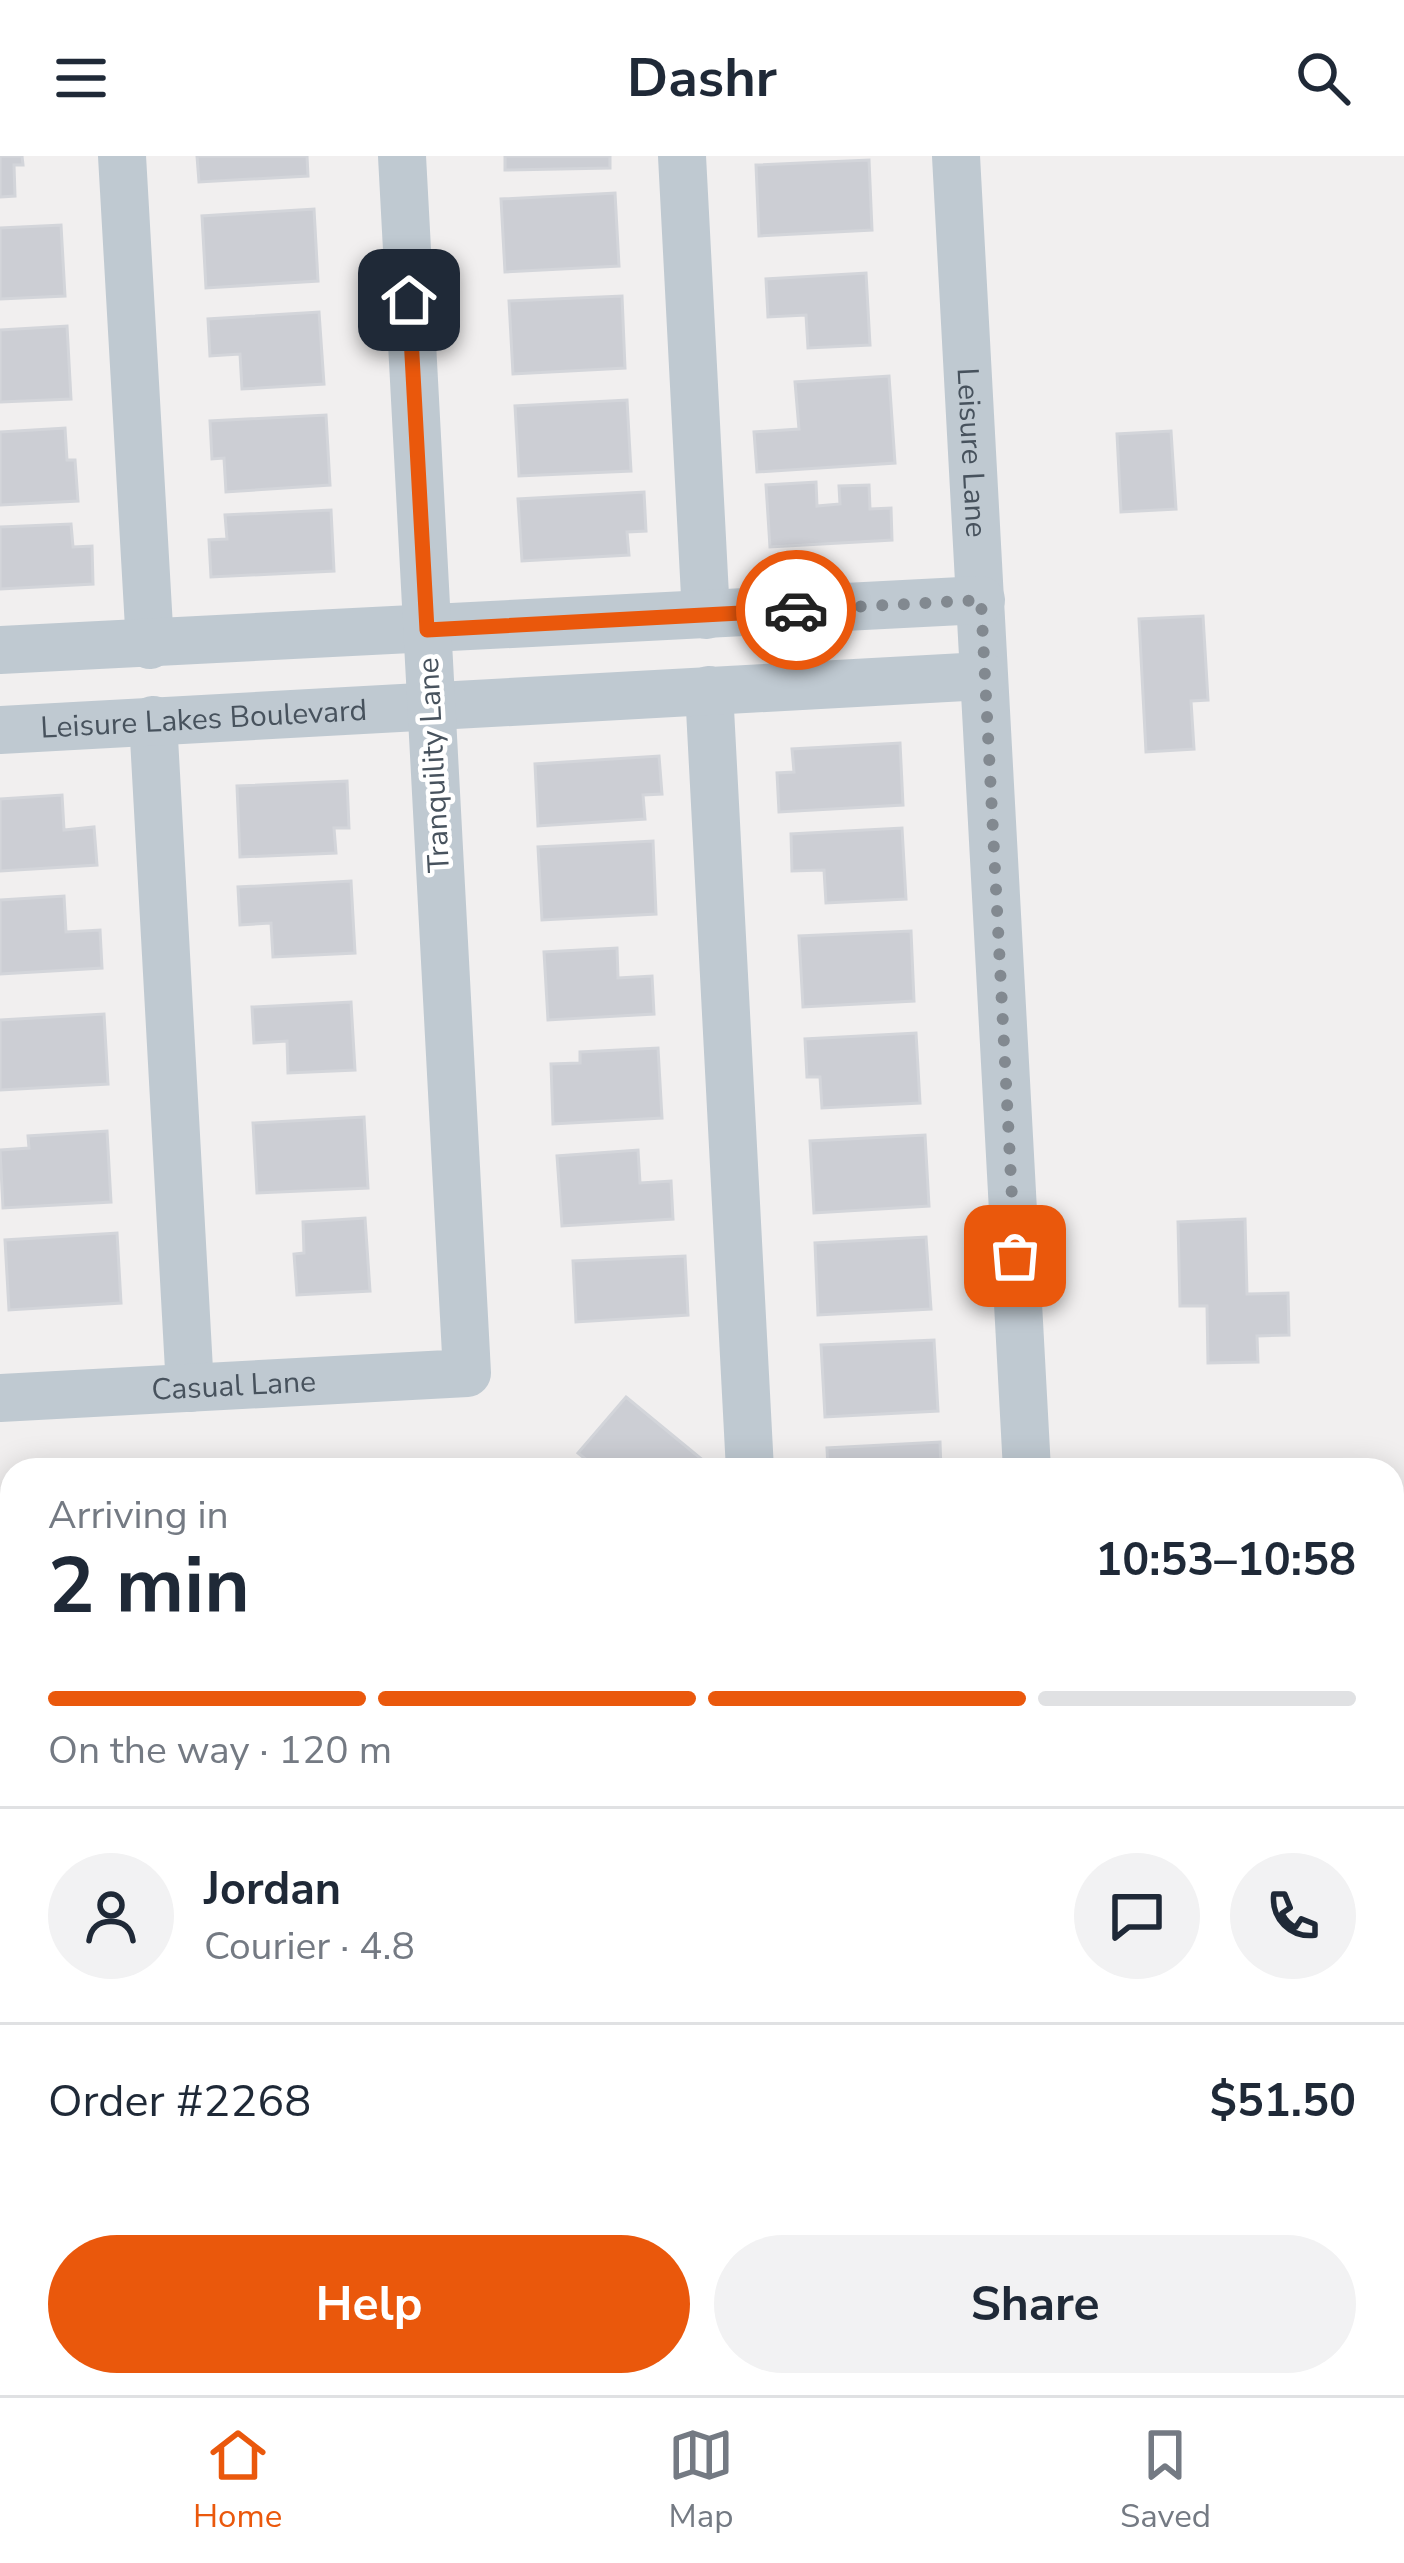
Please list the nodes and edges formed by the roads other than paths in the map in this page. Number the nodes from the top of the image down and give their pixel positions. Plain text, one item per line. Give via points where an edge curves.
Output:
1 (122, 156) edge
2 (402, 156) edge
3 (682, 156) edge
4 (956, 156) edge
5 (981, 600) junction
6 (706, 615) junction
7 (427, 630) junction
8 (150, 645) junction
9 (0, 650) edge
10 (983, 676) junction
11 (709, 690) junction
12 (431, 706) junction
13 (152, 720) junction
14 (0, 730) edge
15 (467, 1373) joint
16 (190, 1388) junction
17 (0, 1398) edge
18 (750, 1458) edge
19 (1026, 1458) edge

1 - 8 street
2 - 7 street, Tranquility Lane
3 - 6 street
4 - 5 street, Leisure Lane
5 - 6 street
5 - 10 street, Leisure Lane
6 - 7 street
7 - 8 street
7 - 12 street, Tranquility Lane
8 - 9 street
10 - 11 street, Leisure Lakes Boulevard
10 - 19 street, Leisure Lane
11 - 12 street, Leisure Lakes Boulevard
11 - 18 street
12 - 13 street, Leisure Lakes Boulevard
12 - 15 street, Tranquility Lane
13 - 14 street, Leisure Lakes Boulevard
13 - 16 street
15 - 16 street, Casual Lane
16 - 17 street, Casual Lane

